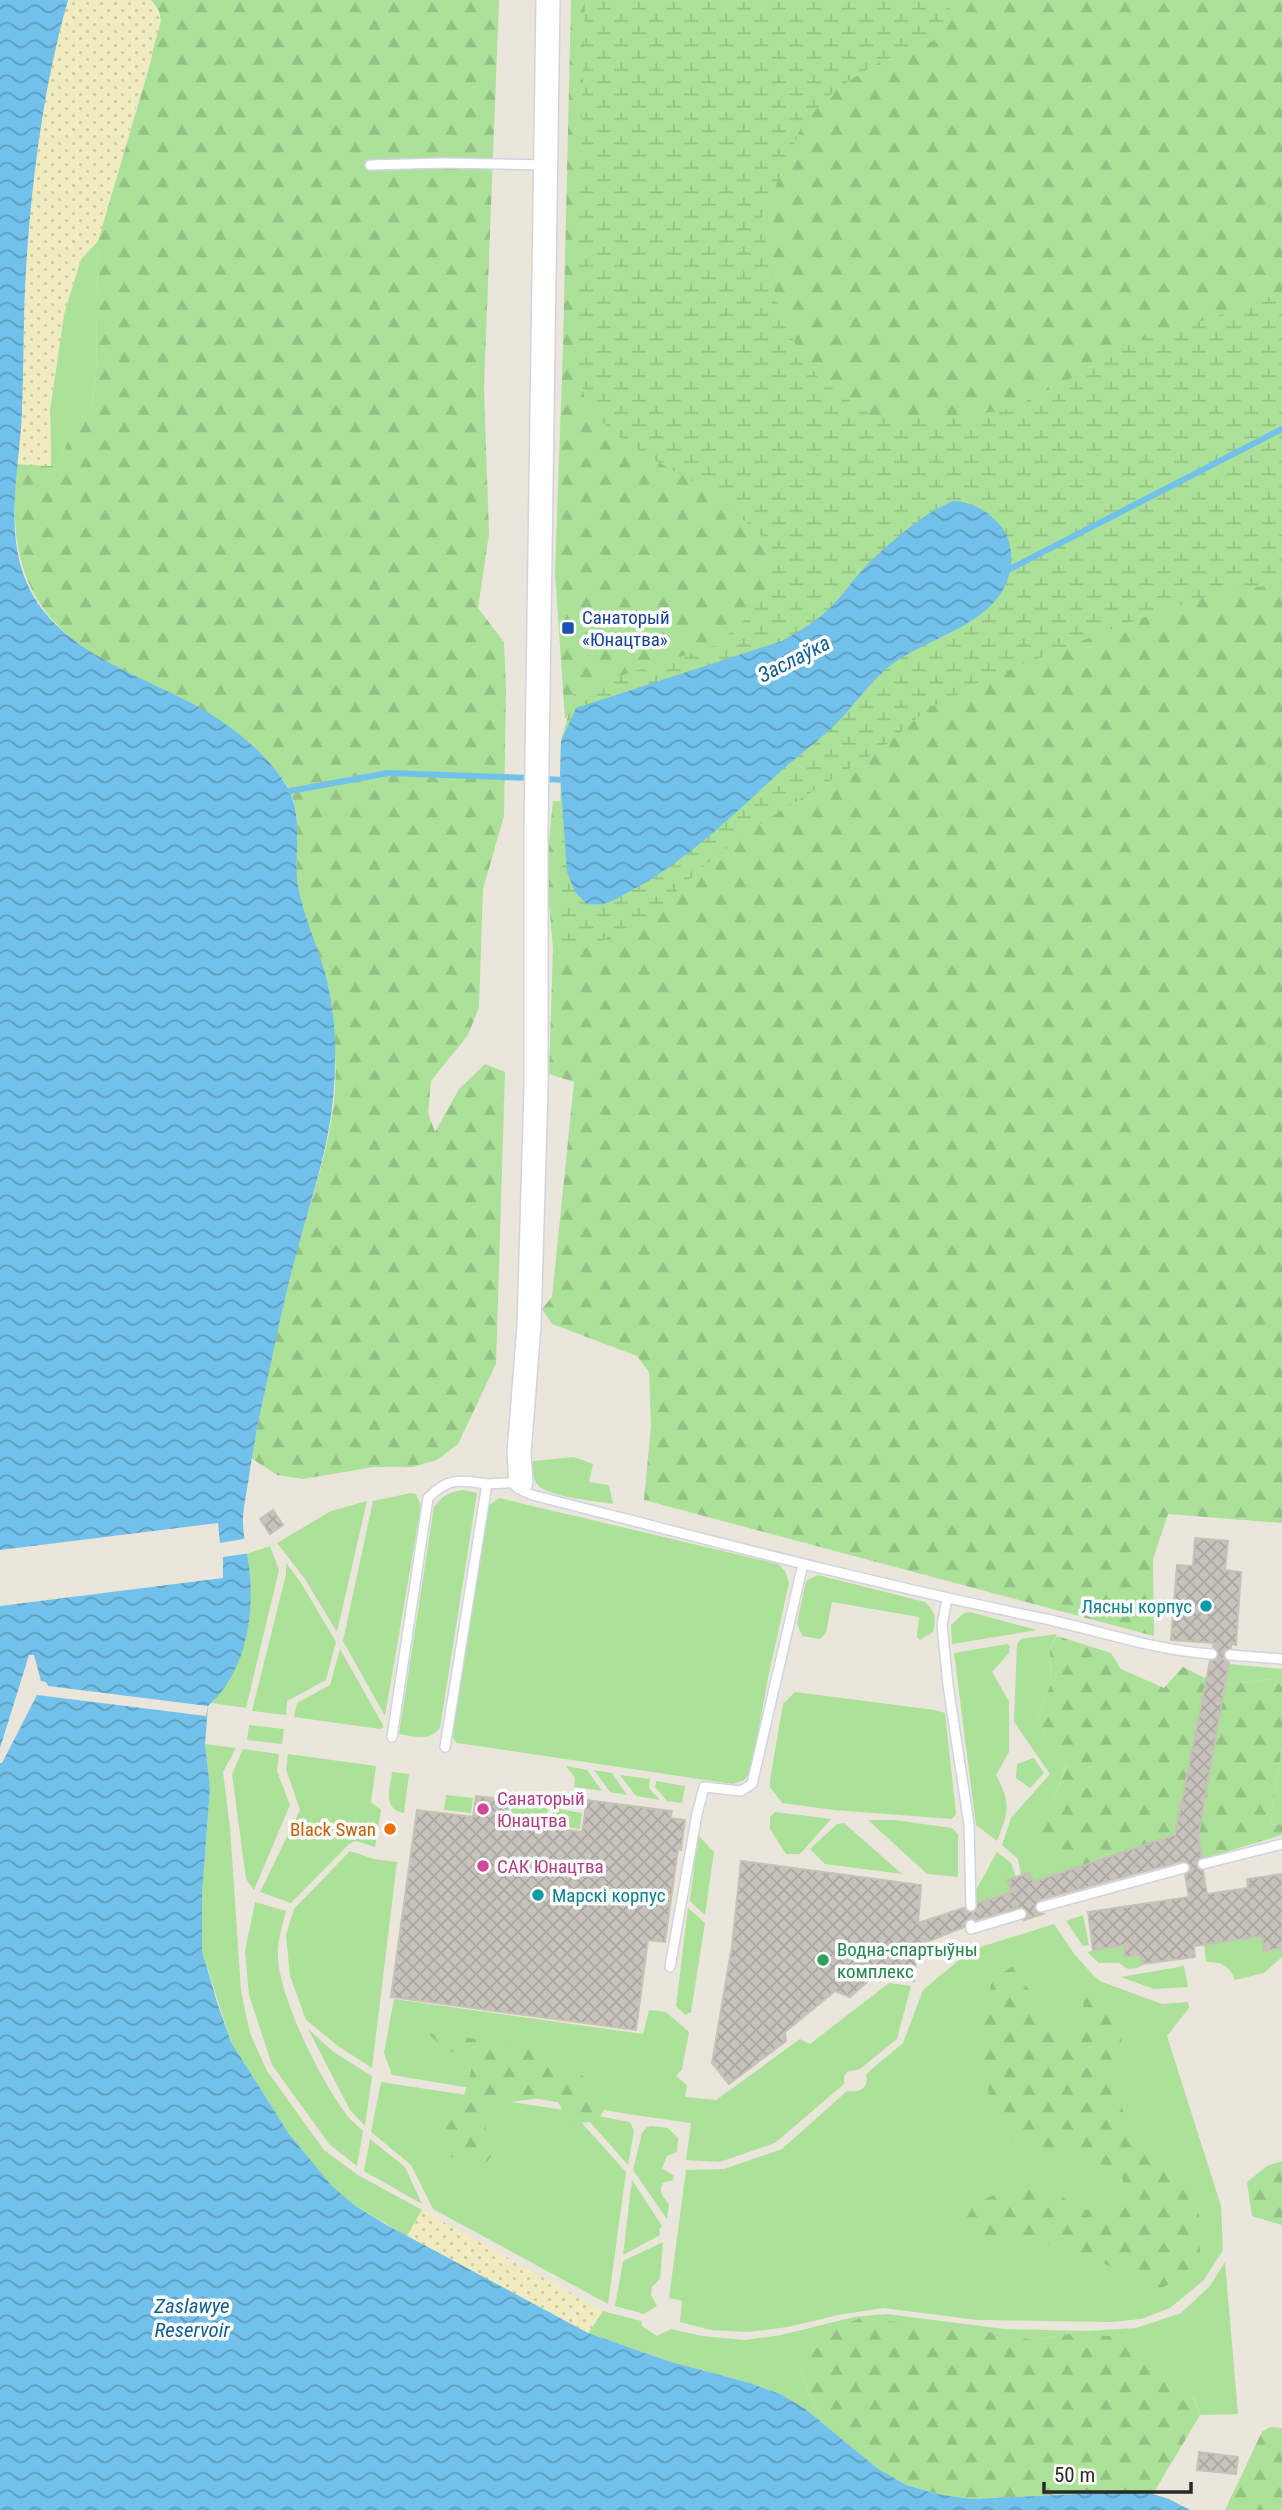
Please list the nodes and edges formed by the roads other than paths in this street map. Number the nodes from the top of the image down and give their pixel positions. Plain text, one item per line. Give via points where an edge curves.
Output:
1 (548, 0) edge
2 (370, 165) dead end
3 (545, 165) junction
4 (521, 1482) junction
5 (487, 1484) junction
6 (803, 1564) junction
7 (947, 1599) junction
8 (1212, 1654) dead end
9 (1230, 1655) dead end
10 (1282, 1658) edge
11 (392, 1737) dead end
12 (445, 1746) dead end
13 (1282, 1844) edge
14 (1203, 1864) dead end
15 (1184, 1868) dead end
16 (971, 1906) dead end
17 (1041, 1908) dead end
18 (1021, 1914) dead end
19 (971, 1925) dead end
20 (670, 1967) dead end

1 - 3 street
2 - 3 lane
3 - 4 street via 536,1088
4 - 5 lane
4 - 6 lane via 523,1491 532,1495
5 - 11 lane via 450,1481 428,1498
5 - 12 lane
6 - 7 lane
6 - 20 lane via 752,1784 741,1791 704,1787
7 - 8 lane
7 - 16 lane via 942,1625 969,1824
9 - 10 lane
13 - 14 lane
15 - 17 lane
18 - 19 lane via 971,1929

